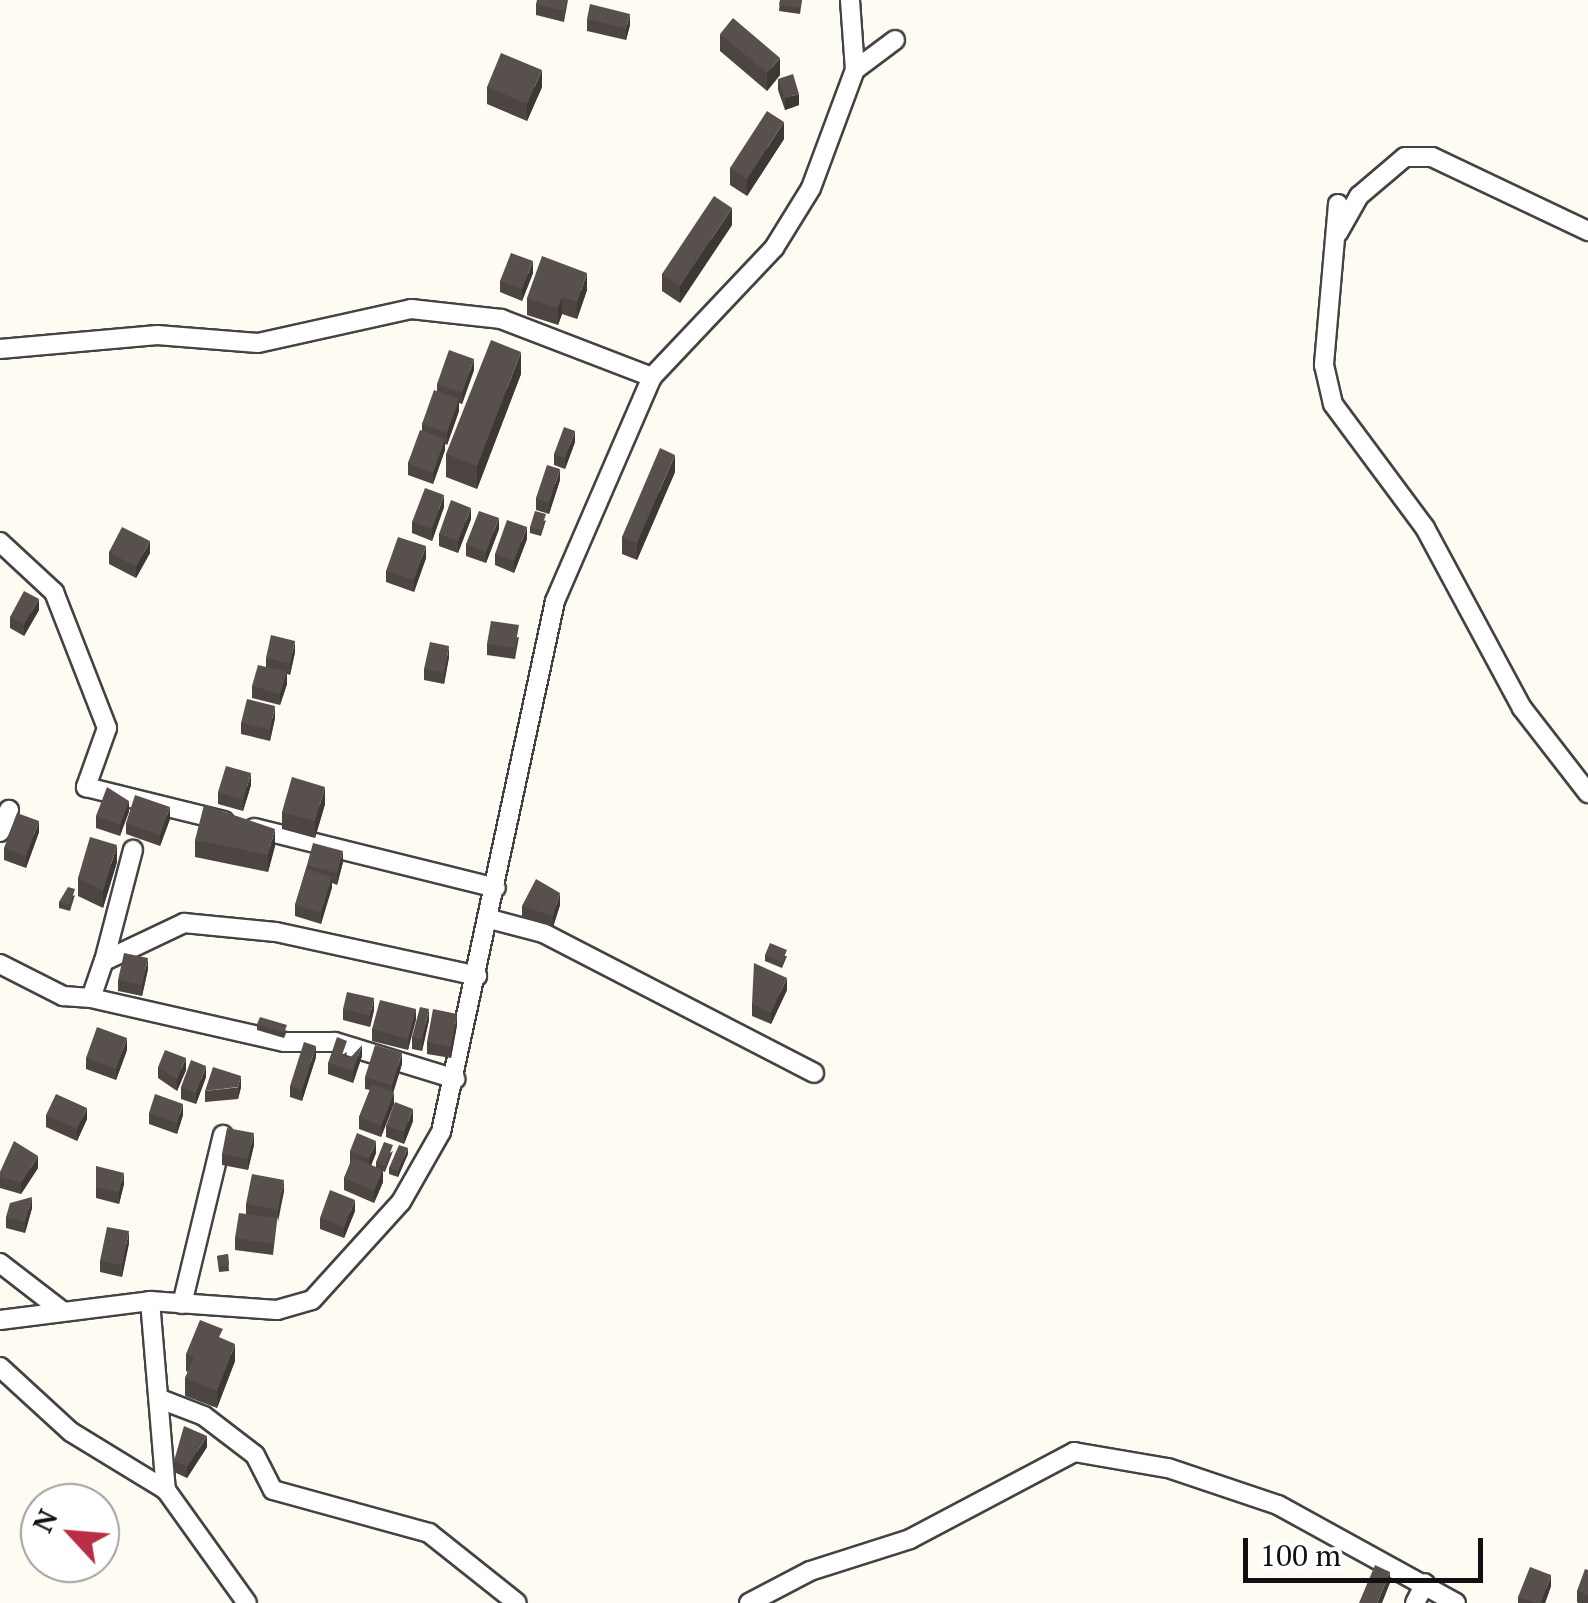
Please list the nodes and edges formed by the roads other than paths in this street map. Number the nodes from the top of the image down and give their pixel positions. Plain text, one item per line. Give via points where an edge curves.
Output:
1 (850, 0) edge
2 (896, 40) dead end
3 (855, 70) junction
4 (1338, 204) dead end
5 (1588, 230) edge
6 (1330, 246) junction
7 (0, 349) edge
8 (652, 377) junction
9 (0, 542) edge
10 (1588, 793) edge
11 (9, 810) dead end
12 (0, 832) edge
13 (133, 850) dead end
14 (496, 888) junction
15 (490, 919) junction
16 (104, 960) junction
17 (0, 964) edge
18 (477, 976) junction
19 (91, 998) junction
20 (814, 1072) dead end
21 (455, 1079) junction
22 (224, 1135) edge
23 (0, 1263) edge
24 (150, 1301) junction
25 (182, 1304) junction
26 (62, 1311) junction
27 (0, 1320) edge
28 (0, 1368) edge
29 (160, 1399) junction
30 (166, 1490) junction
31 (1425, 1583) junction
32 (248, 1603) edge
33 (517, 1603) edge
34 (750, 1603) edge
35 (1415, 1603) edge
36 (1456, 1603) edge

1 - 3 street
2 - 3 street
3 - 8 street via 811,188 774,248
4 - 6 street
5 - 6 street via 1432,157 1405,156 1358,196
6 - 10 street via 1324,365 1333,404 1425,528 1522,708
7 - 8 street via 157,335 258,343 411,309 501,320
8 - 14 street via 555,600
9 - 14 street via 54,592 107,728 86,787
11 - 12 street
13 - 16 street
14 - 15 street
15 - 18 street
15 - 20 street via 543,933
16 - 18 street via 184,924 276,932
16 - 19 street
17 - 19 street via 63,996
18 - 21 street
19 - 21 street via 284,1042 334,1042
21 - 25 street via 441,1132 400,1202 312,1300 277,1310
22 - 25 street
23 - 26 street
24 - 25 street
24 - 26 street
24 - 29 street
26 - 27 street
28 - 30 street via 71,1432
29 - 30 street
29 - 33 street via 204,1416 255,1455 272,1490 428,1533
30 - 32 street
31 - 34 street via 1278,1505 1168,1468 1074,1452 910,1538 810,1570
31 - 35 street
31 - 36 street

